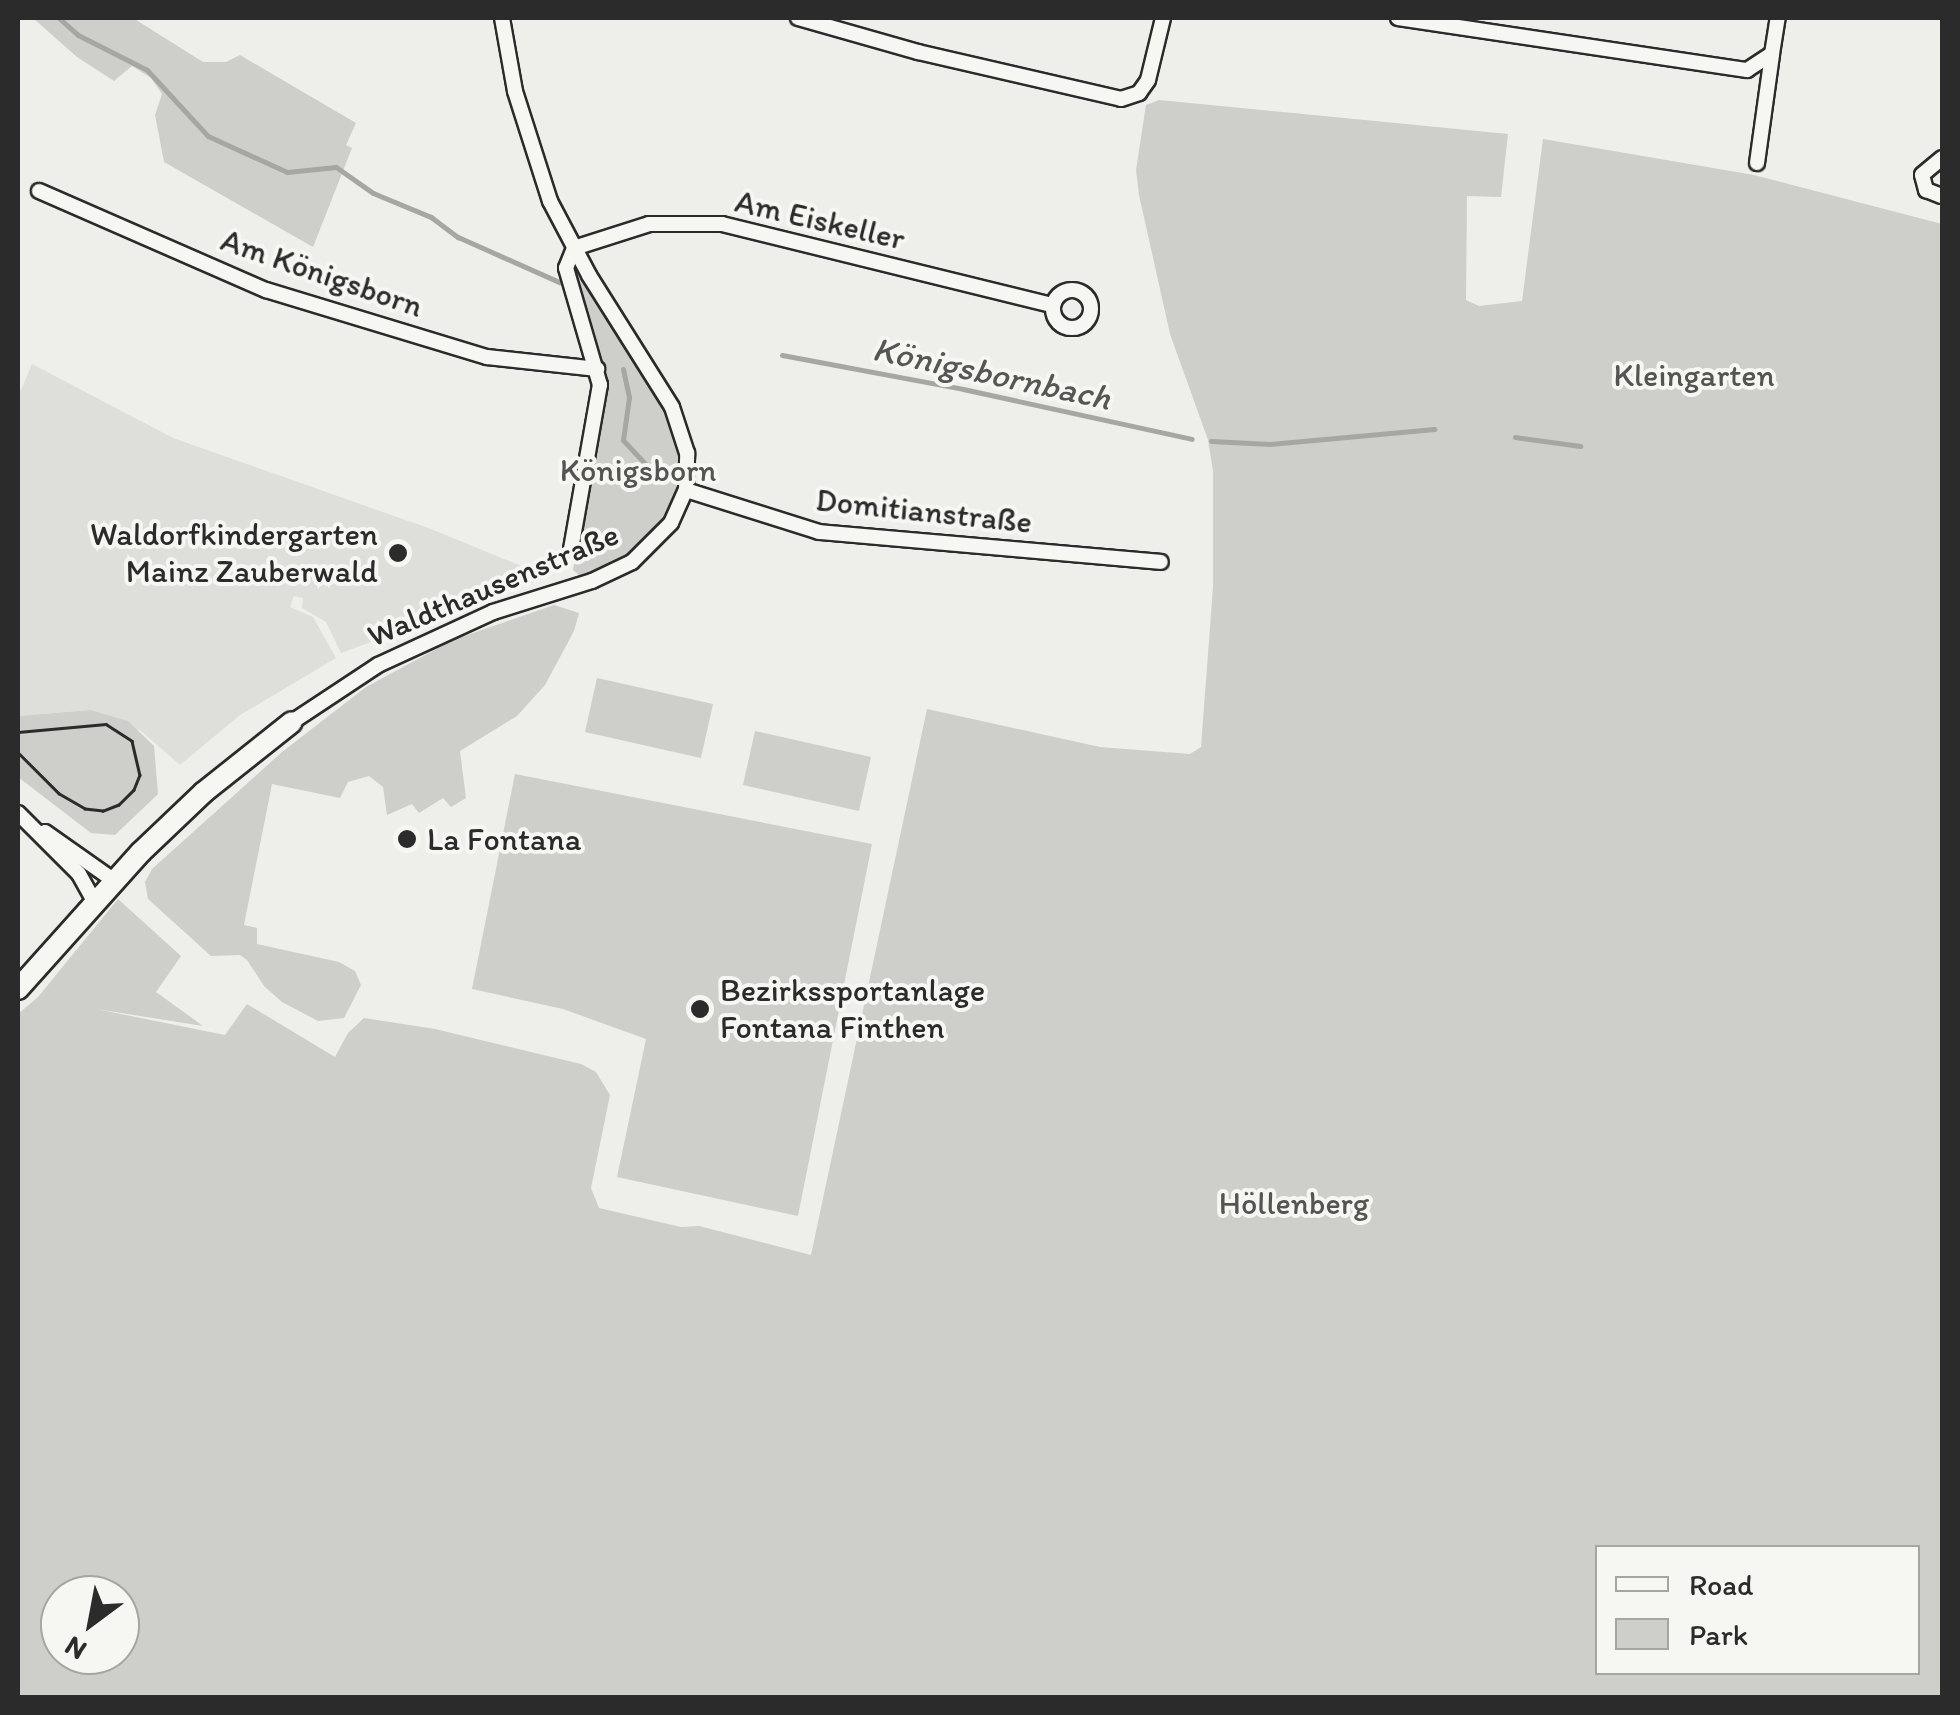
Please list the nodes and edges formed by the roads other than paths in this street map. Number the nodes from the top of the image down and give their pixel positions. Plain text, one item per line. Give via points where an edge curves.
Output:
1 (502, 18) edge
2 (798, 18) edge
3 (1164, 18) edge
4 (1398, 18) edge
5 (1778, 18) edge
6 (1449, 21) edge
7 (1772, 54) junction
8 (1942, 158) edge
9 (1756, 163) dead end
10 (39, 191) dead end
11 (1942, 196) edge
12 (574, 248) junction
13 (1054, 305) dead end
14 (597, 369) junction
15 (686, 490) junction
16 (571, 549) dead end
17 (1161, 562) dead end
18 (292, 722) joint
19 (18, 814) edge
20 (113, 880) junction
21 (94, 900) junction
22 (18, 989) edge

1 - 12 street via 526,128
2 - 3 street via 1131,98 1144,88
4 - 6 street
5 - 7 street
6 - 7 street via 1746,70
7 - 9 street
8 - 11 street via 1922,176 1926,190
10 - 14 street, Am Königsborn via 266,290 488,357
12 - 13 street, Am Eiskeller via 649,224 722,224
12 - 14 street via 566,268
12 - 15 street via 672,407 687,453
14 - 16 street via 598,404
15 - 17 street, Domitianstraße via 819,532
15 - 18 street, Waldthausenstraße via 659,537 622,568 494,612 378,665
18 - 20 street, Waldthausenstraße via 204,792
19 - 20 street
19 - 21 street via 79,874
20 - 21 street, Waldthausenstraße
21 - 22 street, Waldthausenstraße

